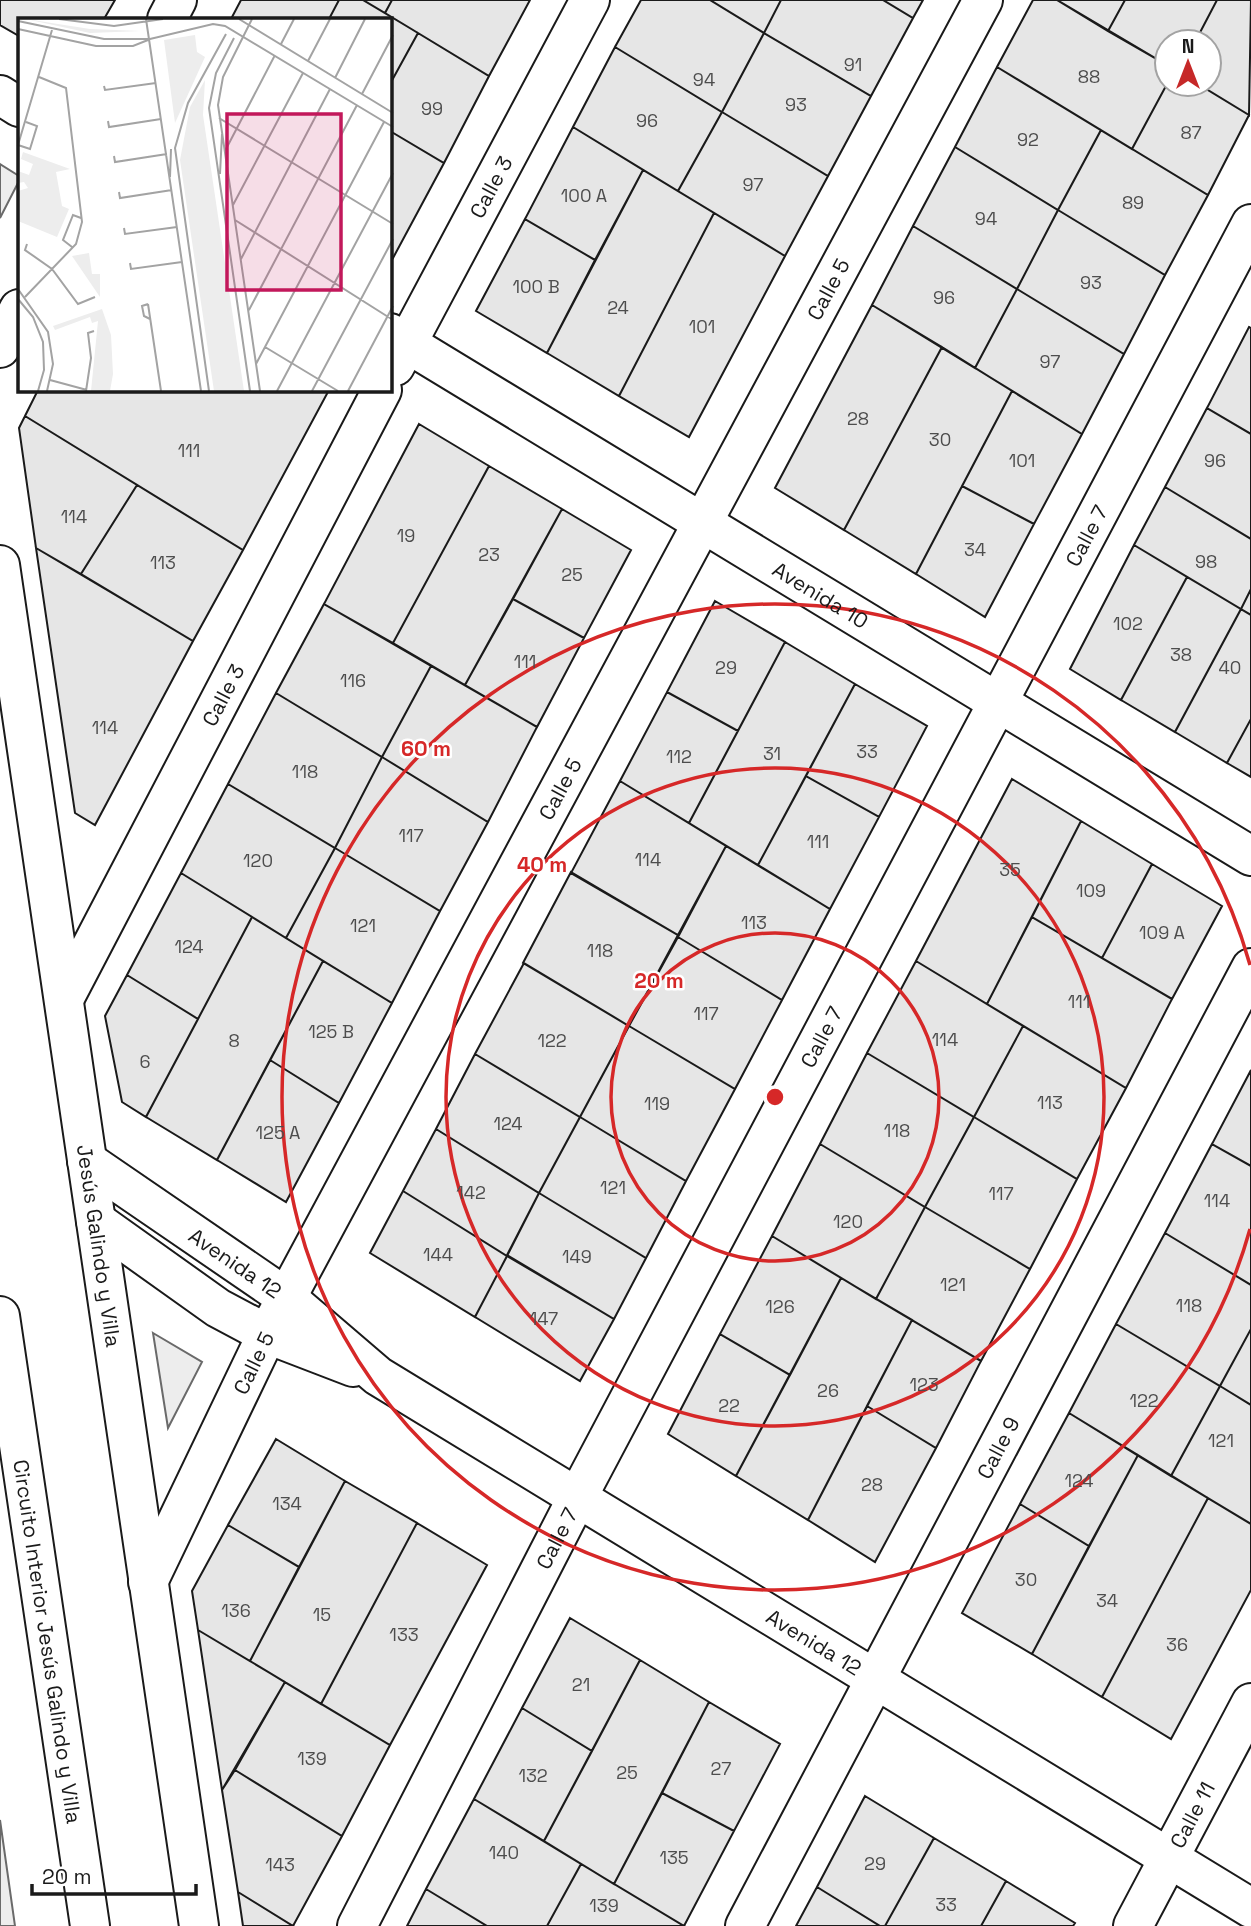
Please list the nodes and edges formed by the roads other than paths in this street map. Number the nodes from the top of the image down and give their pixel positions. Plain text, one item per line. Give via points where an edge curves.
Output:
1 (177, 0) edge
2 (590, 0) edge
3 (983, 0) edge
4 (168, 18) edge
5 (0, 95) edge
6 (18, 106) edge
7 (1251, 224) edge
8 (18, 311) edge
9 (0, 348) edge
10 (396, 350) edge
11 (381, 392) edge
12 (703, 522) junction
13 (0, 565) edge
14 (998, 702) junction
15 (1251, 856) edge
16 (1251, 968) edge
17 (64, 999) junction
18 (87, 1161) junction
19 (96, 1221) junction
20 (287, 1298) junction
21 (0, 1316) edge
22 (267, 1334) junction
23 (378, 1376) junction
24 (577, 1498) junction
25 (148, 1582) junction
26 (875, 1679) junction
27 (1251, 1703) edge
28 (1169, 1858) junction
29 (1251, 1908) edge
30 (90, 1926) edge
31 (199, 1926) edge
32 (357, 1926) edge
33 (745, 1926) edge
34 (1133, 1926) edge

1 - 4 main road
2 - 10 main road, Calle 3
3 - 12 main road, Calle 5
5 - 6 main road
7 - 14 main road, Calle 7
8 - 9 main road
10 - 12 main road, Avenida 10
11 - 17 main road, Calle 3
12 - 14 main road, Avenida 10
12 - 20 main road, Calle 5
13 - 17 main road, Jesús Galindo y Villa
14 - 15 main road, Avenida 10
14 - 24 main road, Calle 7
16 - 26 main road, Calle 9
17 - 18 main road, Jesús Galindo y Villa
18 - 19 main road, Jesús Galindo y Villa
18 - 20 main road, Avenida 12
19 - 22 main road, Avenida 12 via 218,1308
19 - 25 main road, Jesús Galindo y Villa
20 - 22 main road, Calle 5
20 - 23 main road, Avenida 12
21 - 30 main road, Circuito Interior Jesús Galindo y Villa
22 - 23 main road, Avenida 12
22 - 25 main road, Calle 5
23 - 24 main road, Avenida 12
24 - 26 main road, Avenida 12
24 - 32 main road, Calle 7
25 - 31 main road, Jesús Galindo y Villa
26 - 28 main road, Avenida 12
26 - 33 main road, Calle 9
27 - 28 main road, Calle 11
28 - 29 main road, Avenida 12
28 - 34 main road, Calle 11

